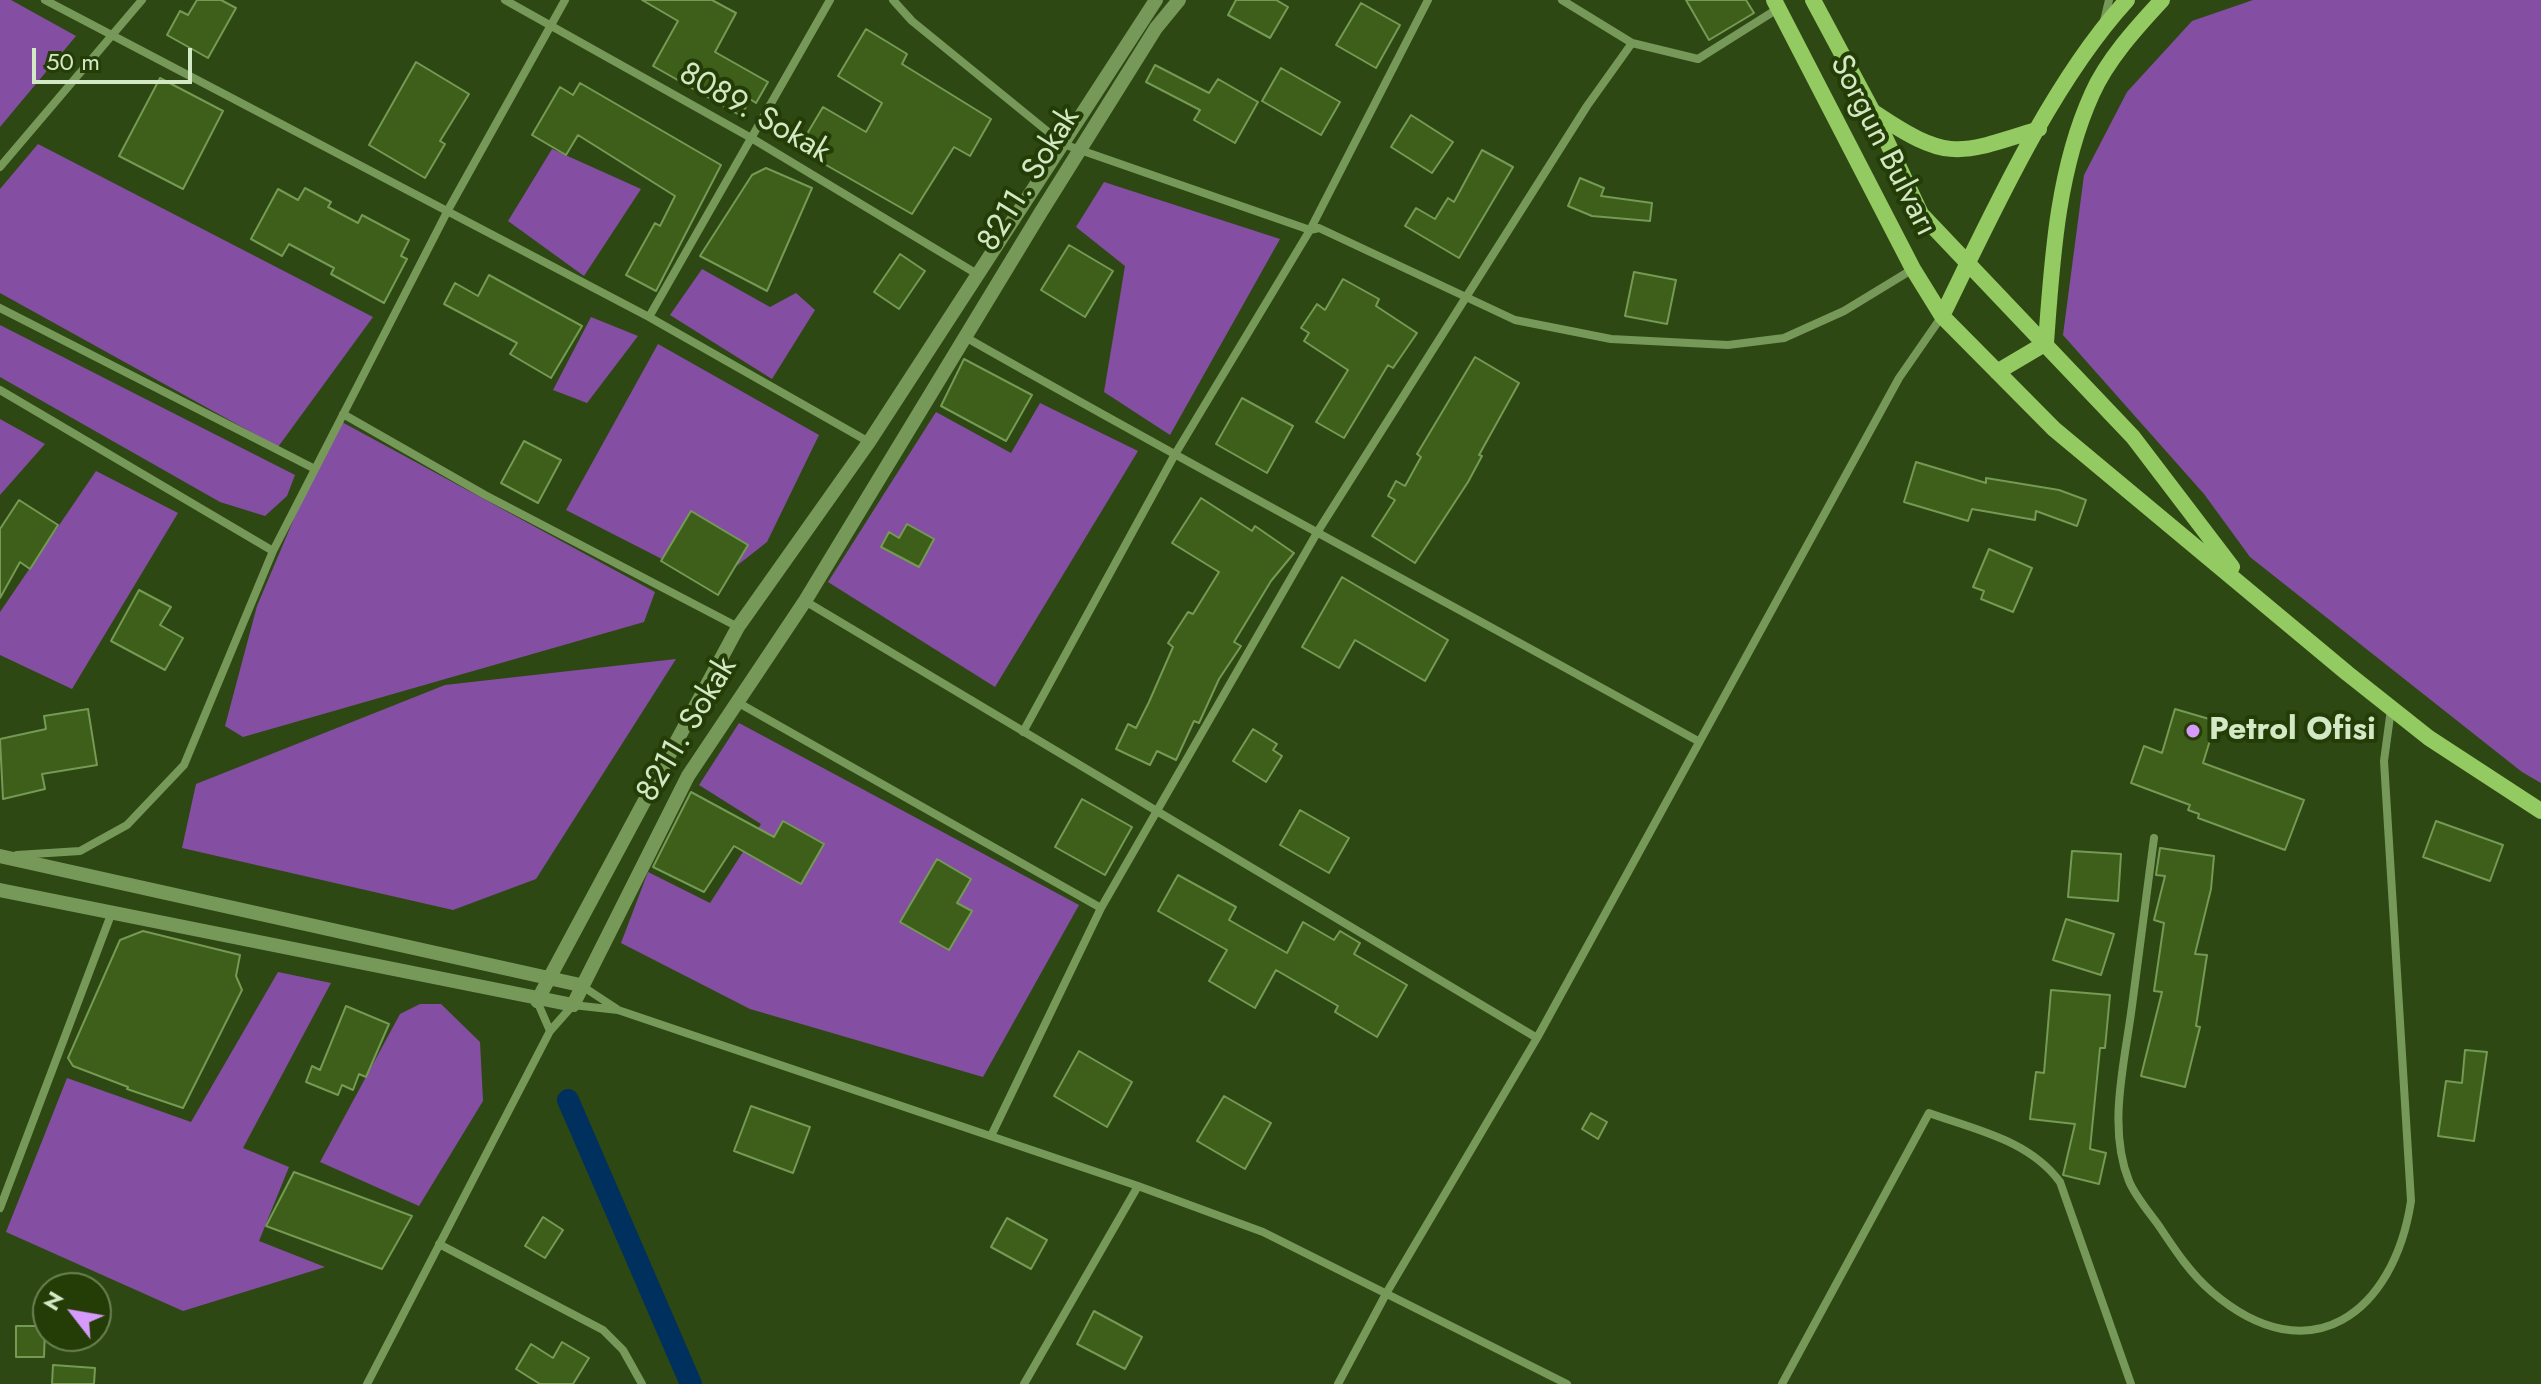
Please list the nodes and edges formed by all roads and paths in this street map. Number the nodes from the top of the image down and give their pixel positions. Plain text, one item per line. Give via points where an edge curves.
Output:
1 (45, 0) edge
2 (142, 0) edge
3 (505, 0) edge
4 (565, 0) edge
5 (830, 0) edge
6 (893, 0) edge
7 (1156, 0) edge
8 (1179, 0) edge
9 (1428, 0) edge
10 (1562, 0) edge
11 (1813, 0) edge
12 (2109, 0) edge
13 (2127, 0) edge
14 (2162, 0) edge
15 (1776, 4) edge
16 (550, 26) junction
17 (2103, 26) junction
18 (111, 37) junction
19 (1632, 43) junction
20 (1873, 112) junction
21 (2039, 129) junction
22 (753, 139) junction
23 (1063, 144) junction
24 (1081, 151) junction
25 (0, 167) edge
26 (448, 210) junction
27 (1310, 230) junction
28 (1967, 265) junction
29 (1913, 269) junction
30 (977, 274) junction
31 (1466, 298) junction
32 (0, 308) edge
33 (1942, 316) junction
34 (649, 317) junction
35 (967, 338) junction
36 (2046, 343) junction
37 (1997, 372) junction
38 (0, 390) edge
39 (343, 414) junction
40 (869, 442) junction
41 (1174, 456) junction
42 (315, 469) junction
43 (1318, 531) junction
44 (273, 551) junction
45 (2250, 591) junction
46 (805, 601) junction
47 (738, 627) junction
48 (737, 702) junction
49 (2391, 709) junction
50 (1023, 732) junction
51 (1698, 741) junction
52 (2541, 811) edge
53 (1157, 813) junction
54 (2154, 838) dead end
55 (0, 856) edge
56 (0, 890) edge
57 (1101, 908) junction
58 (112, 912) junction
59 (548, 976) junction
60 (580, 985) junction
61 (537, 1001) junction
62 (573, 1005) junction
63 (618, 1010) junction
64 (550, 1031) junction
65 (1537, 1038) junction
66 (991, 1136) junction
67 (1138, 1186) junction
68 (0, 1208) edge
69 (439, 1244) junction
70 (1387, 1292) junction
71 (367, 1384) edge
72 (642, 1384) edge
73 (1024, 1384) edge
74 (1338, 1384) edge
75 (1567, 1384) edge
76 (1782, 1384) edge
77 (2131, 1384) edge

1 - 18 street
2 - 18 street
3 - 16 street, 8089. Sokak
4 - 16 street
5 - 22 street
6 - 23 street
7 - 23 street
8 - 24 street, 8211. Sokak via 1156,28
9 - 27 street
10 - 19 street
11 - 20 main road, Sorgun Bulvarı
12 - 17 street
13 - 17 main road
14 - 36 main road via 2137,26 2092,92 2076,137 2057,227
15 - 19 street via 1698,59
15 - 29 main road, Sorgun Bulvarı
16 - 22 street, 8089. Sokak
16 - 26 street
17 - 21 main road
18 - 25 street
18 - 26 street
19 - 31 street
20 - 21 main road via 1917,141 1948,150 1977,149
20 - 28 main road, Sorgun Bulvarı via 1921,214
21 - 28 main road
22 - 30 street, 8089. Sokak
22 - 34 street
23 - 24 street
23 - 30 street
24 - 27 street
24 - 35 street, 8211. Sokak
26 - 34 street
26 - 39 street
27 - 31 street via 1319,228
27 - 41 street
28 - 33 main road
28 - 36 main road, Sorgun Bulvarı
29 - 31 street via 1844,311 1784,338 1728,345 1611,339 1515,320
29 - 33 main road, Sorgun Bulvarı
30 - 40 street
31 - 43 street
32 - 42 street
33 - 37 main road, Sorgun Bulvarı
33 - 51 street via 1899,378
34 - 40 street
35 - 41 street
35 - 46 street, 8211. Sokak
36 - 37 main road
36 - 45 main road, Sorgun Bulvarı via 2133,437
37 - 45 main road, Sorgun Bulvarı via 2054,429
38 - 44 street
39 - 42 street
39 - 47 street
40 - 47 street
41 - 43 street
41 - 50 street
42 - 44 street
43 - 51 street
43 - 53 street
44 - 55 street via 184,765 127,825 80,851
45 - 49 main road
46 - 48 street, 8211. Sokak
46 - 50 street
47 - 59 street
48 - 57 street
48 - 60 street, 8211. Sokak via 688,776
49 - 52 main road
49 - 54 street via 2384,761 2411,1201 2403,1241 2382,1285 2357,1313 2332,1326 2284,1329 2234,1308 2197,1278 2129,1182 2119,1109
50 - 53 street
51 - 65 street
53 - 57 street
53 - 65 street
55 - 59 street
56 - 58 street
57 - 66 street
58 - 61 street
58 - 68 street
59 - 60 street
59 - 61 street
60 - 62 street, 8211. Sokak
60 - 63 street
61 - 62 street
61 - 64 street
62 - 63 street
62 - 64 street
63 - 66 street
64 - 69 street
65 - 70 street
66 - 67 street
67 - 70 street via 1263,1232
67 - 73 street
69 - 71 street
69 - 72 street via 603,1330 623,1350
70 - 74 street
70 - 75 street
76 - 77 street via 1929,1113 2028,1149 2052,1171

